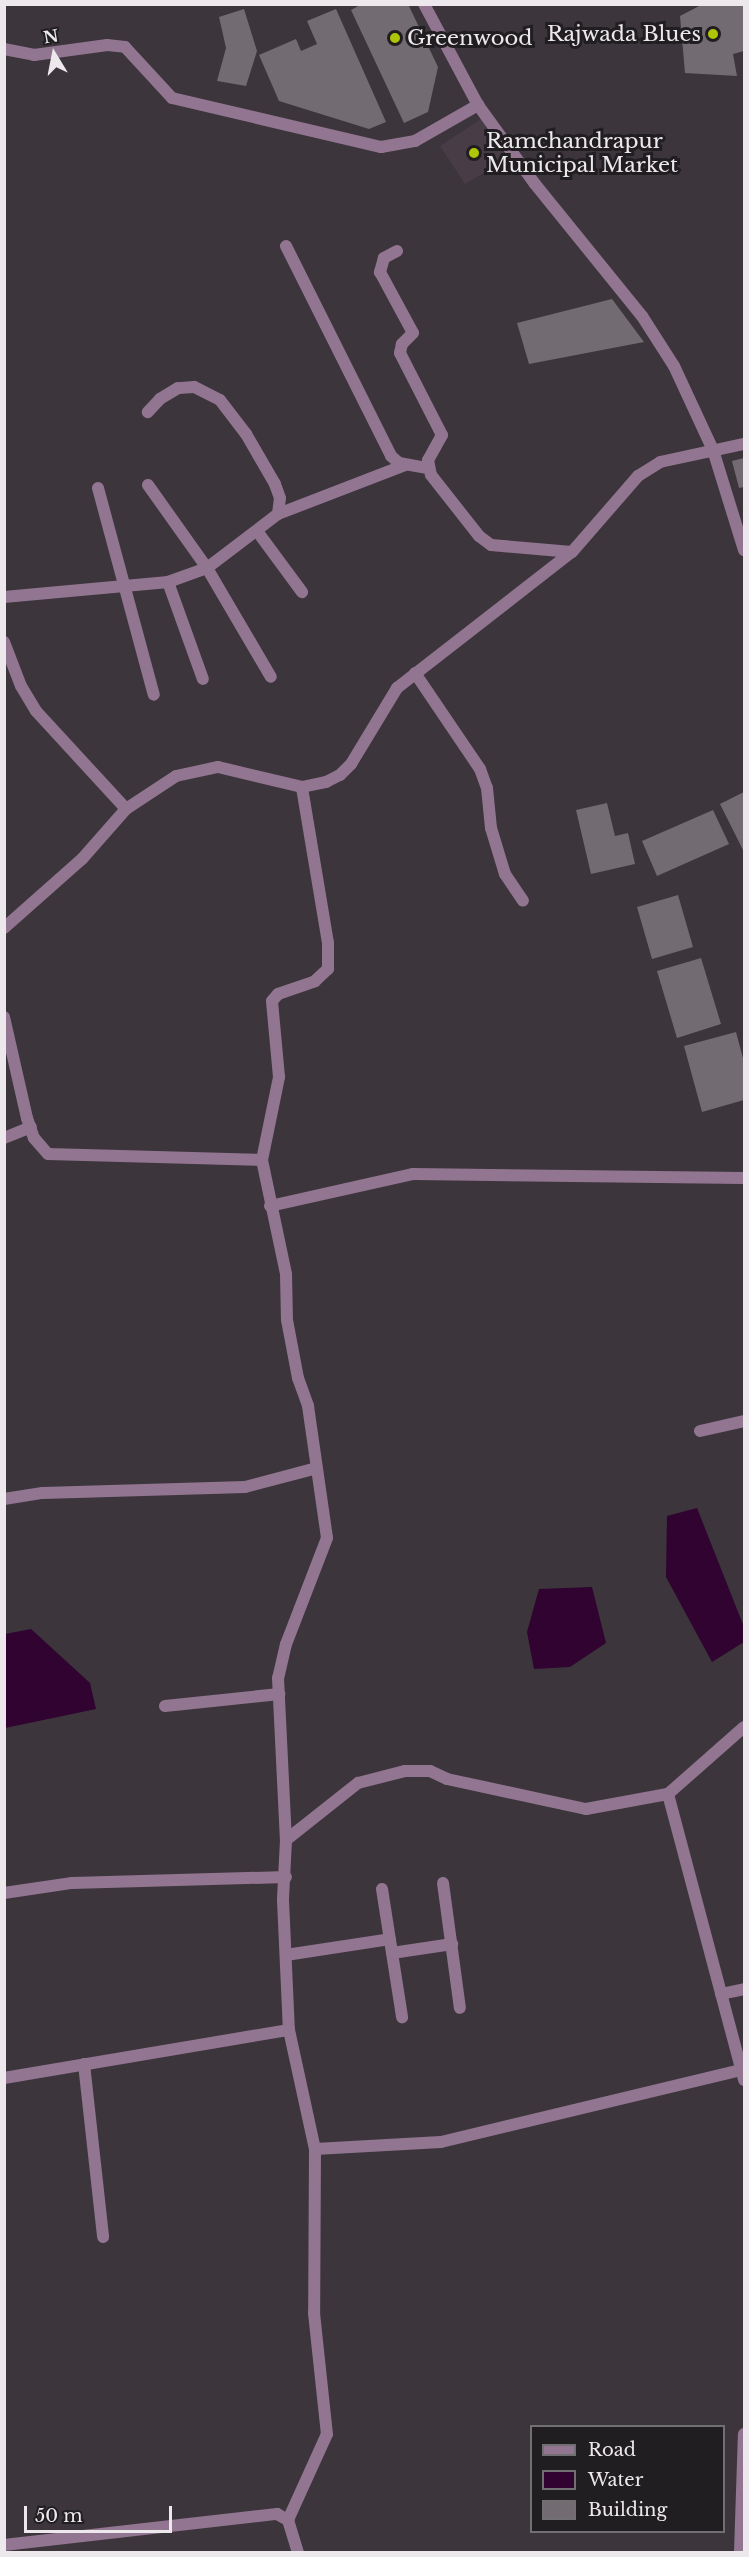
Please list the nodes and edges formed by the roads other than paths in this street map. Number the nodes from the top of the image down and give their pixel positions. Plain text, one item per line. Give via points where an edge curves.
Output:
1 (423, 4) edge
2 (4, 49) edge
3 (478, 105) junction
4 (286, 246) dead end
5 (397, 251) dead end
6 (148, 412) dead end
7 (744, 444) edge
8 (713, 450) junction
9 (405, 465) junction
10 (428, 468) junction
11 (148, 485) dead end
12 (98, 488) dead end
13 (278, 514) junction
14 (257, 531) junction
15 (744, 550) edge
16 (572, 552) junction
17 (207, 568) junction
18 (168, 582) junction
19 (126, 586) junction
20 (302, 592) dead end
21 (4, 597) edge
22 (4, 642) edge
23 (415, 673) junction
24 (271, 678) dead end
25 (203, 679) dead end
26 (154, 695) dead end
27 (302, 787) junction
28 (126, 809) junction
29 (523, 901) dead end
30 (7, 922) edge
31 (4, 1017) edge
32 (31, 1127) junction
33 (4, 1138) edge
34 (262, 1160) junction
35 (744, 1178) edge
36 (270, 1206) junction
37 (744, 1422) edge
38 (699, 1431) dead end
39 (317, 1468) junction
40 (4, 1499) edge
41 (279, 1694) junction
42 (165, 1706) dead end
43 (744, 1727) edge
44 (668, 1794) junction
45 (286, 1840) junction
46 (286, 1876) junction
47 (443, 1883) dead end
48 (382, 1889) dead end
49 (4, 1893) edge
50 (390, 1939) junction
51 (452, 1944) junction
52 (392, 1953) junction
53 (286, 1955) junction
54 (744, 1989) edge
55 (721, 1994) junction
56 (460, 2008) dead end
57 (402, 2017) dead end
58 (290, 2030) junction
59 (84, 2064) junction
60 (743, 2075) edge
61 (4, 2078) edge
62 (315, 2149) junction
63 (103, 2237) dead end
64 (744, 2434) edge
65 (288, 2520) junction
66 (4, 2545) edge
67 (298, 2553) edge
68 (740, 2553) edge

1 - 3 street
2 - 3 street via 34,55 107,45 125,47 172,98 381,147 399,147 415,141
3 - 8 street via 658,339
4 - 9 street via 391,456
5 - 10 street via 384,258 380,272 413,333 402,344 400,353 442,435 428,460
6 - 13 street via 178,388 194,387 220,400 246,434 275,484 280,498
7 - 8 street
8 - 15 street
8 - 16 street via 648,468 618,495
9 - 10 street
9 - 13 street
10 - 16 street via 478,536 491,545
11 - 17 street
12 - 19 street
13 - 14 street
14 - 17 street
14 - 20 street
16 - 23 street
17 - 18 street
17 - 24 street
18 - 19 street
18 - 25 street
19 - 21 street
19 - 26 street
22 - 28 street via 21,686 36,711
23 - 27 street via 390,697 351,764 326,782
23 - 29 street via 480,769 487,788 490,828 505,874
27 - 28 street via 230,768 202,768 176,776
27 - 34 street via 328,943 328,969 315,981 278,994 272,1001 279,1077
28 - 30 street via 82,859
31 - 32 street
32 - 33 street
32 - 34 street via 48,1154
34 - 36 street
35 - 36 street via 413,1174
36 - 39 street via 286,1275 287,1320 298,1378 308,1406
37 - 38 street
39 - 40 street via 245,1487 43,1493
39 - 41 street via 327,1538 286,1644
41 - 42 street
41 - 45 street
43 - 44 street
44 - 45 street via 586,1809 447,1779 430,1771 405,1771 358,1783
44 - 55 street
45 - 46 street
46 - 49 street via 72,1882
46 - 53 street
47 - 51 street
48 - 50 street
50 - 52 street
50 - 53 street
51 - 52 street
51 - 56 street
52 - 57 street
53 - 58 street
54 - 55 street
55 - 60 street
58 - 59 street
58 - 62 street
59 - 61 street
59 - 63 street
60 - 62 street via 441,2142
62 - 65 street via 314,2313 327,2434
64 - 68 street
65 - 66 street via 277,2514 254,2514
65 - 67 street

